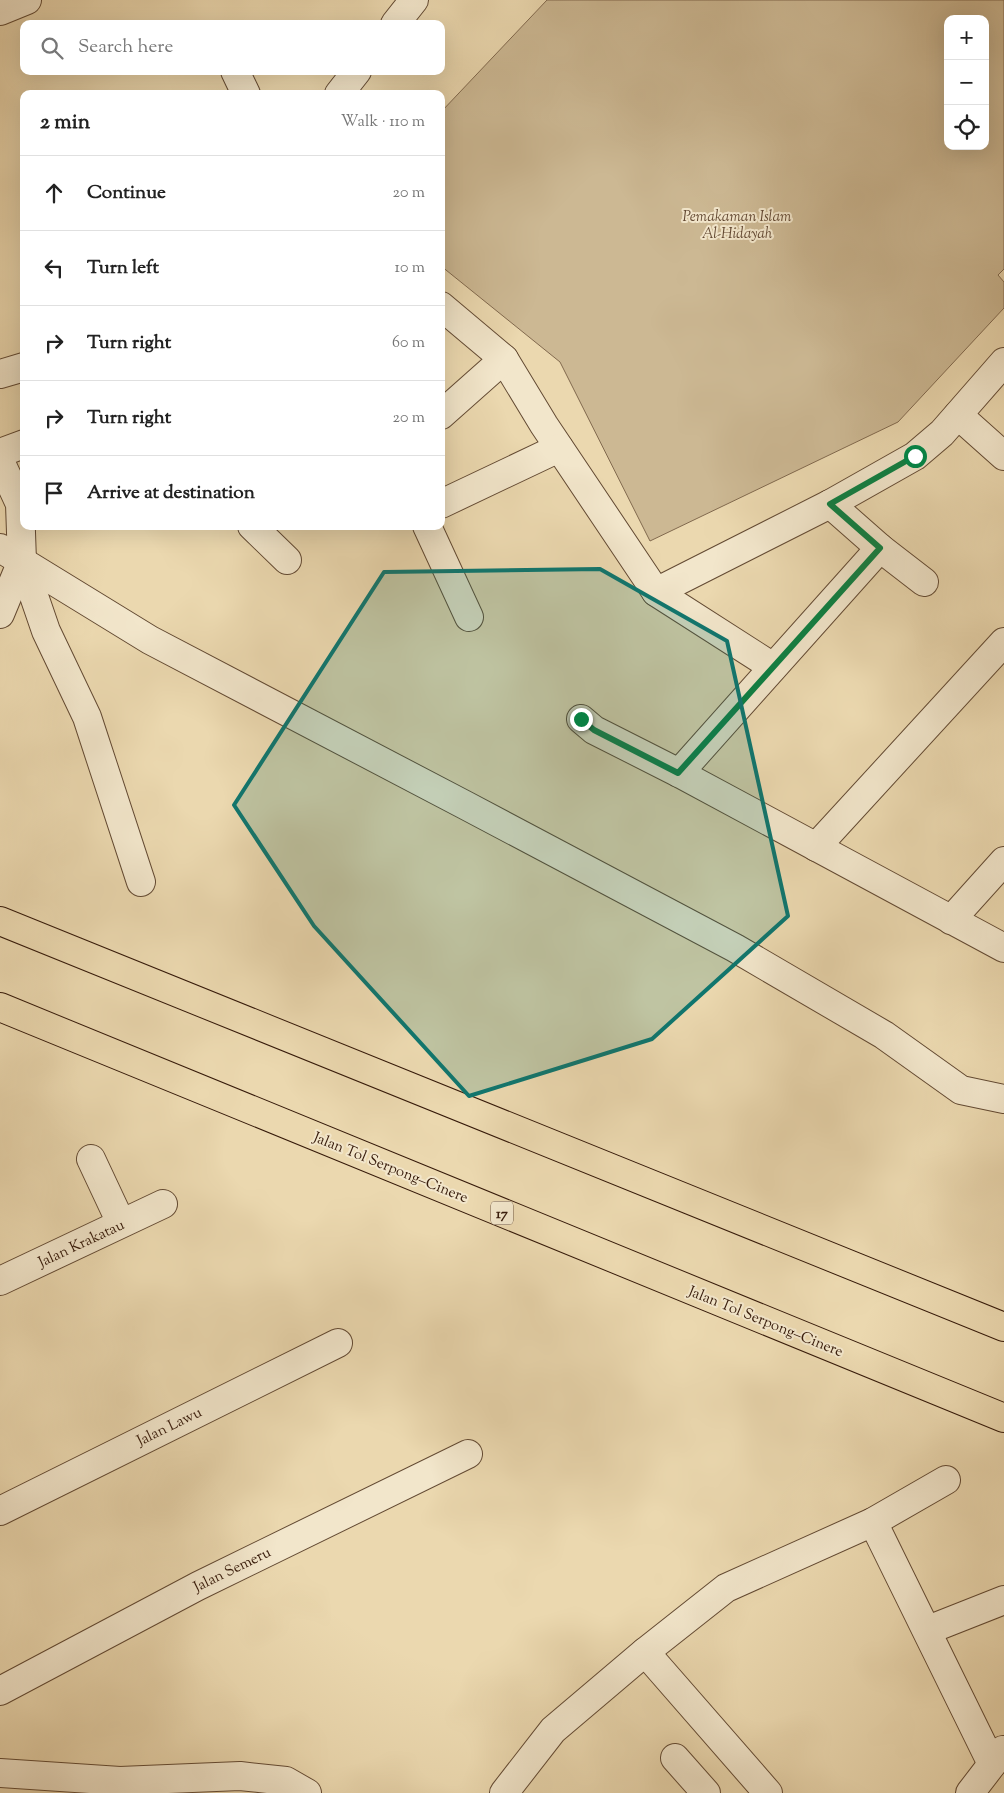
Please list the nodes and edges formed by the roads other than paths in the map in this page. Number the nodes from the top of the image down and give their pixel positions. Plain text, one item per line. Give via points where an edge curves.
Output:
1 (26, 0) edge
2 (414, 0) edge
3 (0, 10) edge
4 (398, 20) edge
5 (238, 75) edge
6 (354, 75) edge
7 (244, 90) edge
8 (342, 90) edge
9 (445, 309) edge
10 (504, 359) junction
11 (1004, 362) edge
12 (20, 368) edge
13 (0, 374) edge
14 (445, 411) edge
15 (958, 415) junction
16 (20, 446) edge
17 (558, 448) junction
18 (0, 453) edge
19 (1004, 456) edge
20 (0, 461) edge
21 (445, 502) edge
22 (830, 504) junction
23 (256, 530) edge
24 (429, 530) edge
25 (880, 548) junction
26 (11, 554) edge
27 (287, 560) dead end
28 (924, 582) dead end
29 (656, 592) junction
30 (0, 614) edge
31 (469, 618) dead end
32 (1004, 642) edge
33 (773, 668) junction
34 (581, 719) dead end
35 (678, 773) junction
36 (816, 847) junction
37 (1004, 861) edge
38 (141, 882) dead end
39 (950, 920) junction
40 (0, 921) edge
41 (1004, 948) edge
42 (0, 1007) edge
43 (1004, 1099) edge
44 (91, 1159) dead end
45 (163, 1204) dead end
46 (122, 1224) junction
47 (0, 1281) edge
48 (1004, 1327) edge
49 (338, 1343) dead end
50 (1004, 1418) edge
51 (468, 1454) dead end
52 (946, 1480) dead end
53 (0, 1511) edge
54 (873, 1522) junction
55 (1004, 1600) edge
56 (928, 1630) junction
57 (645, 1652) junction
58 (0, 1691) edge
59 (998, 1756) edge
60 (675, 1758) dead end
61 (0, 1773) edge
62 (307, 1793) edge
63 (504, 1793) edge
64 (706, 1793) edge
65 (768, 1793) edge
66 (970, 1793) edge

1 - 3 street
2 - 4 street
5 - 7 street
6 - 8 street
9 - 10 street
10 - 14 street
10 - 17 street
11 - 15 street
12 - 13 street
15 - 19 street
15 - 22 street via 915,456
16 - 18 street
17 - 21 street
17 - 29 street
20 - 26 street via 20,504
22 - 25 street
22 - 29 street
23 - 27 street
24 - 31 street
25 - 28 street
25 - 33 street
26 - 30 street
26 - 38 street via 87,717
26 - 43 street via 150,640 735,948 884,1035 961,1090
29 - 33 street
32 - 36 street
33 - 35 street
34 - 35 street via 594,730
35 - 36 street
36 - 39 street
37 - 39 street
39 - 41 street
40 - 48 highway
42 - 50 highway, Jalan Tol Serpong–Cinere / 17
44 - 46 street
45 - 46 street, Jalan Krakatau
46 - 47 street, Jalan Krakatau
49 - 53 street, Jalan Lawu
51 - 58 street, Jalan Semeru via 198,1586
52 - 54 street
54 - 56 street
54 - 57 street via 726,1588
55 - 56 street
56 - 59 street
57 - 63 street via 554,1730
57 - 65 street
59 - 66 street
60 - 64 street
61 - 62 street via 120,1781 240,1776 286,1781

